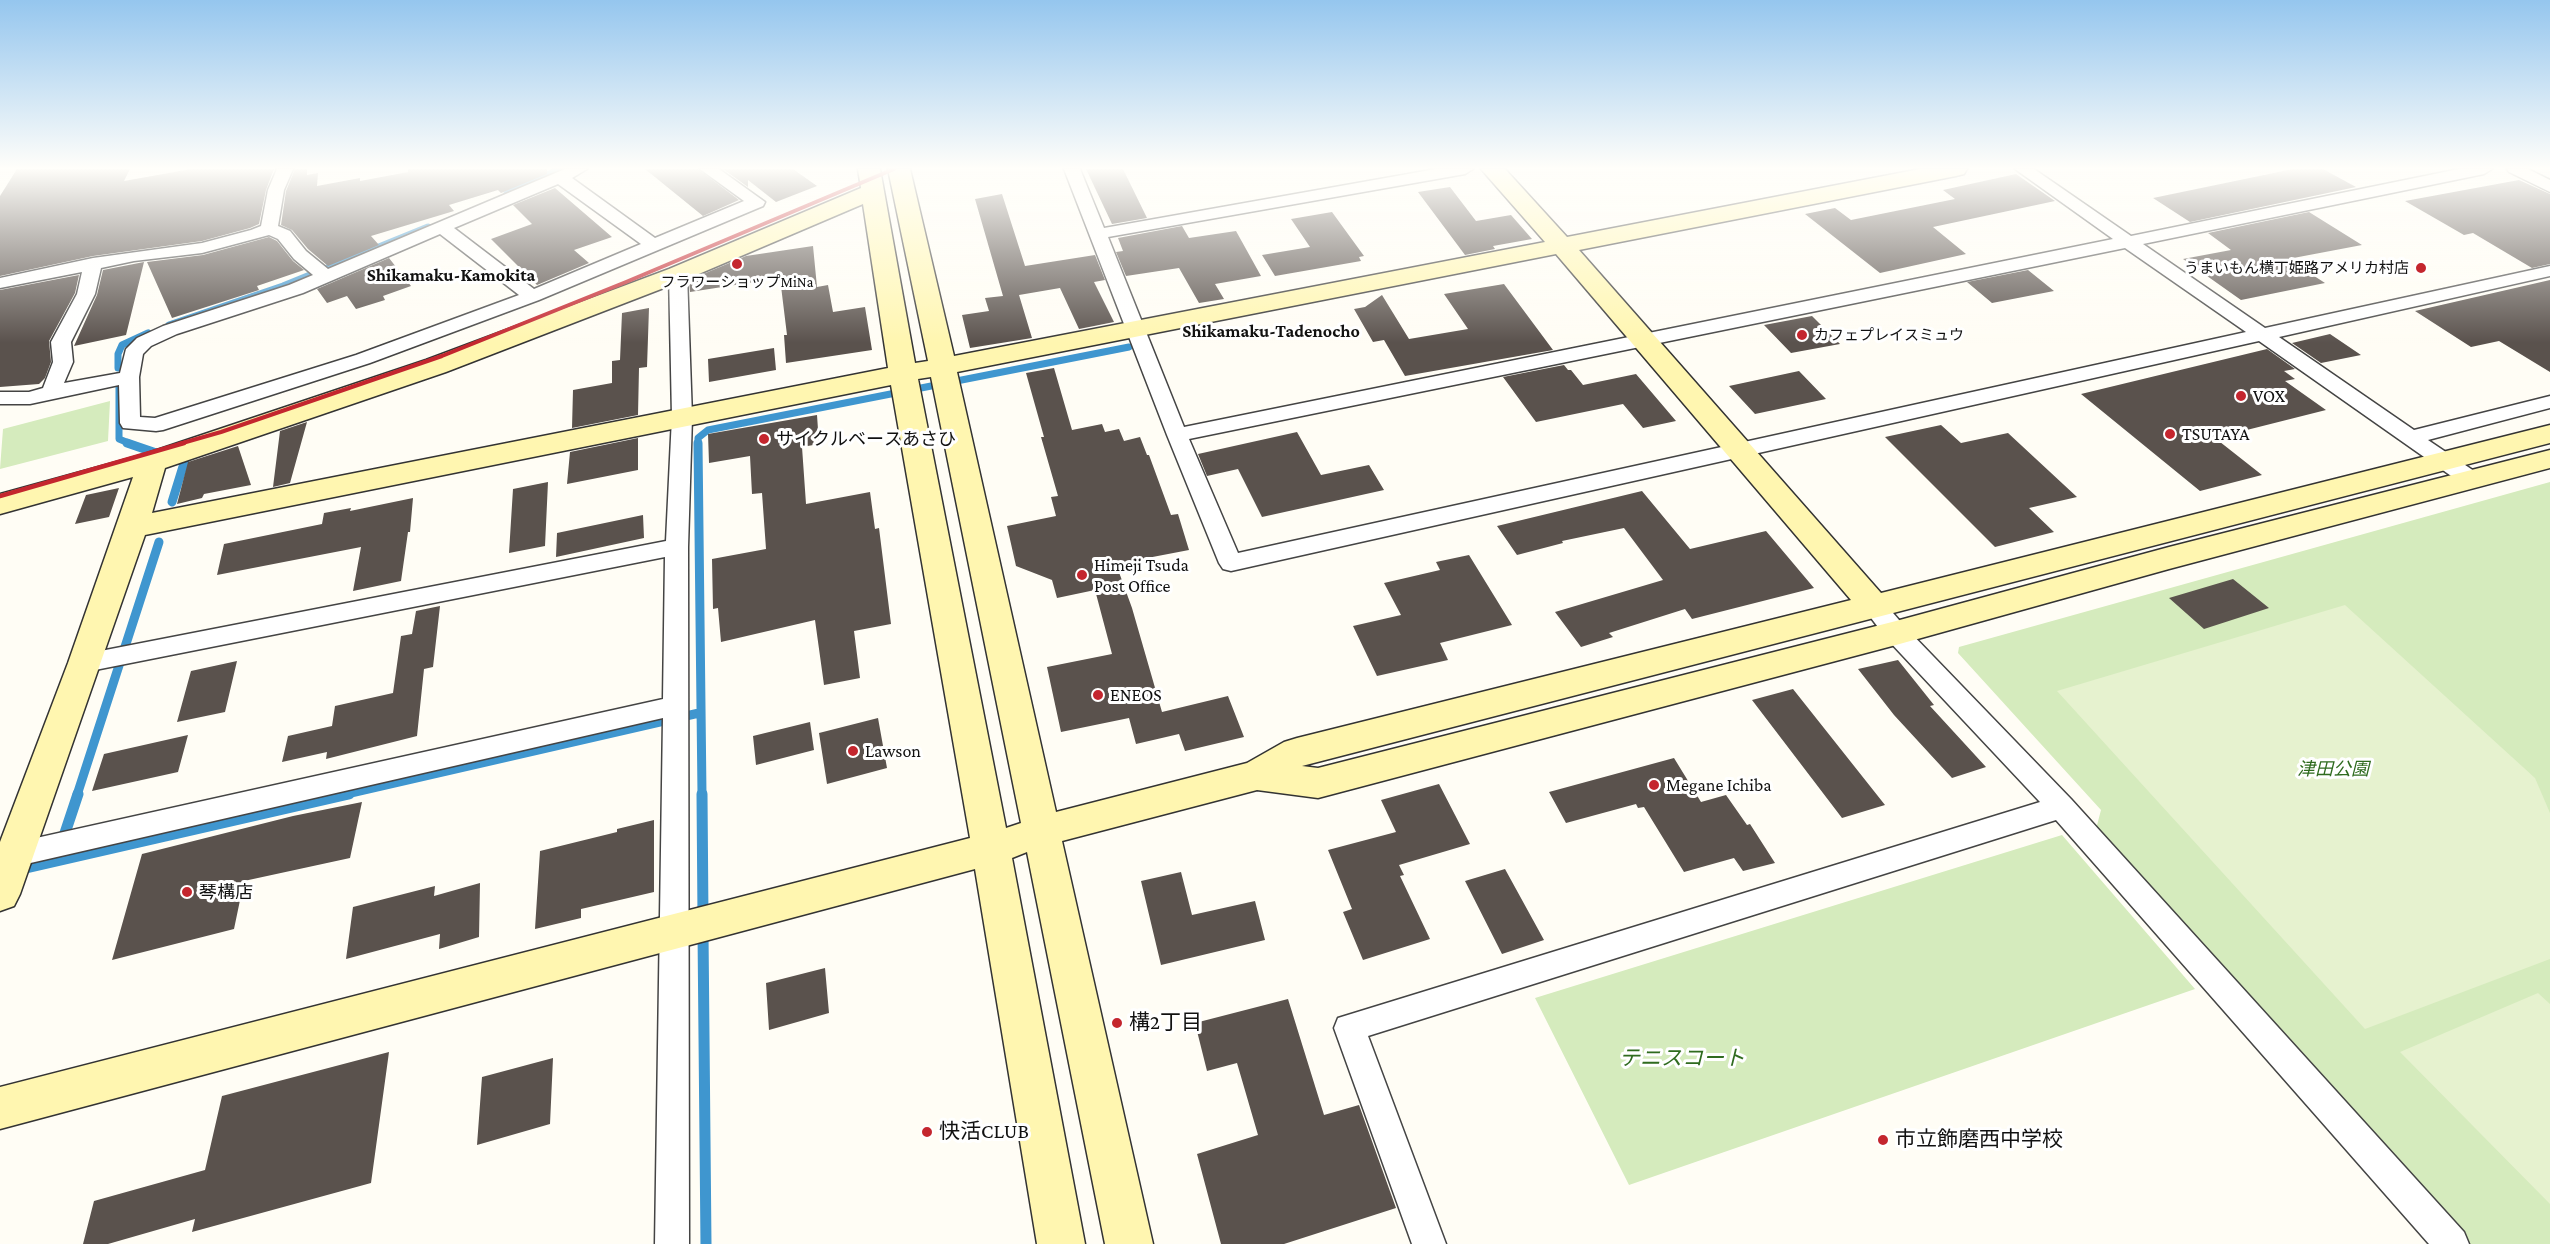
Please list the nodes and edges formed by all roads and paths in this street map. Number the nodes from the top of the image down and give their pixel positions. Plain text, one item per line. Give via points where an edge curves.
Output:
1 (435, 227) edge
2 (628, 227) edge
3 (696, 227) edge
4 (774, 227) edge
5 (879, 227) edge
6 (915, 227) edge
7 (1094, 227) edge
8 (1136, 227) edge
9 (1545, 227) edge
10 (1664, 227) edge
11 (2108, 227) edge
12 (2197, 227) edge
13 (269, 229) joint
14 (427, 230) junction
15 (1097, 234) junction
16 (2128, 241) junction
17 (653, 245) junction
18 (1563, 247) junction
19 (93, 263) junction
20 (2550, 270) edge
21 (320, 273) junction
22 (678, 274) junction
23 (0, 284) edge
24 (532, 296) junction
25 (1134, 330) junction
26 (2260, 333) junction
27 (1643, 339) junction
28 (944, 368) junction
29 (903, 374) junction
30 (129, 377) junction
31 (51, 392) junction
32 (0, 398) edge
33 (2550, 402) edge
34 (682, 417) junction
35 (2550, 434) edge
36 (1177, 435) junction
37 (2410, 438) junction
38 (1739, 451) junction
39 (2550, 459) edge
40 (152, 462) junction
41 (2459, 471) junction
42 (0, 504) edge
43 (132, 527) junction
44 (676, 547) junction
45 (1874, 606) junction
46 (1896, 633) junction
47 (86, 663) junction
48 (675, 706) junction
49 (1257, 775) junction
50 (2061, 807) junction
51 (1042, 831) junction
52 (991, 849) junction
53 (7, 857) edge
54 (0, 894) edge
55 (675, 932) junction
56 (0, 1108) edge
57 (672, 1244) edge
58 (1061, 1244) edge
59 (1129, 1244) edge
60 (1429, 1244) edge
61 (2452, 1244) edge

1 - 14 street
2 - 17 street
3 - 17 street
4 - 22 street
5 - 29 street
6 - 28 street
7 - 15 street
8 - 15 street
9 - 18 street
10 - 18 street
11 - 16 street
12 - 16 street
13 - 19 street via 202,248
13 - 21 street via 284,235
14 - 21 street
14 - 24 street
15 - 25 street
16 - 26 street
16 - 27 street
17 - 24 street
18 - 25 street
18 - 27 street
19 - 23 street
19 - 31 street via 86,294 61,342 63,362
20 - 26 street
21 - 30 street via 296,289 144,342 133,353
22 - 34 street
22 - 40 street via 436,366
24 - 30 street via 363,359 156,425 130,423
25 - 28 street
25 - 36 street
26 - 37 street
26 - 38 street
27 - 36 street
27 - 38 street
28 - 29 street
28 - 51 street
29 - 34 street
29 - 52 street
30 - 31 street
31 - 32 street via 30,398
33 - 37 street
34 - 43 street
34 - 44 street
35 - 41 street
36 - 38 street via 1231,563
37 - 41 street
38 - 45 street
39 - 41 street
40 - 42 street
40 - 43 street
41 - 45 street
41 - 46 street via 2180,555
43 - 47 street
44 - 47 street
44 - 48 street
45 - 46 street
45 - 49 street via 1297,752
46 - 49 street via 1318,783
46 - 50 street
47 - 53 street
48 - 53 street
48 - 55 street
49 - 51 street
50 - 60 street via 1349,1028
50 - 61 street
51 - 52 street
51 - 59 street
52 - 55 street
52 - 58 street
53 - 54 street
55 - 56 street
55 - 57 street

